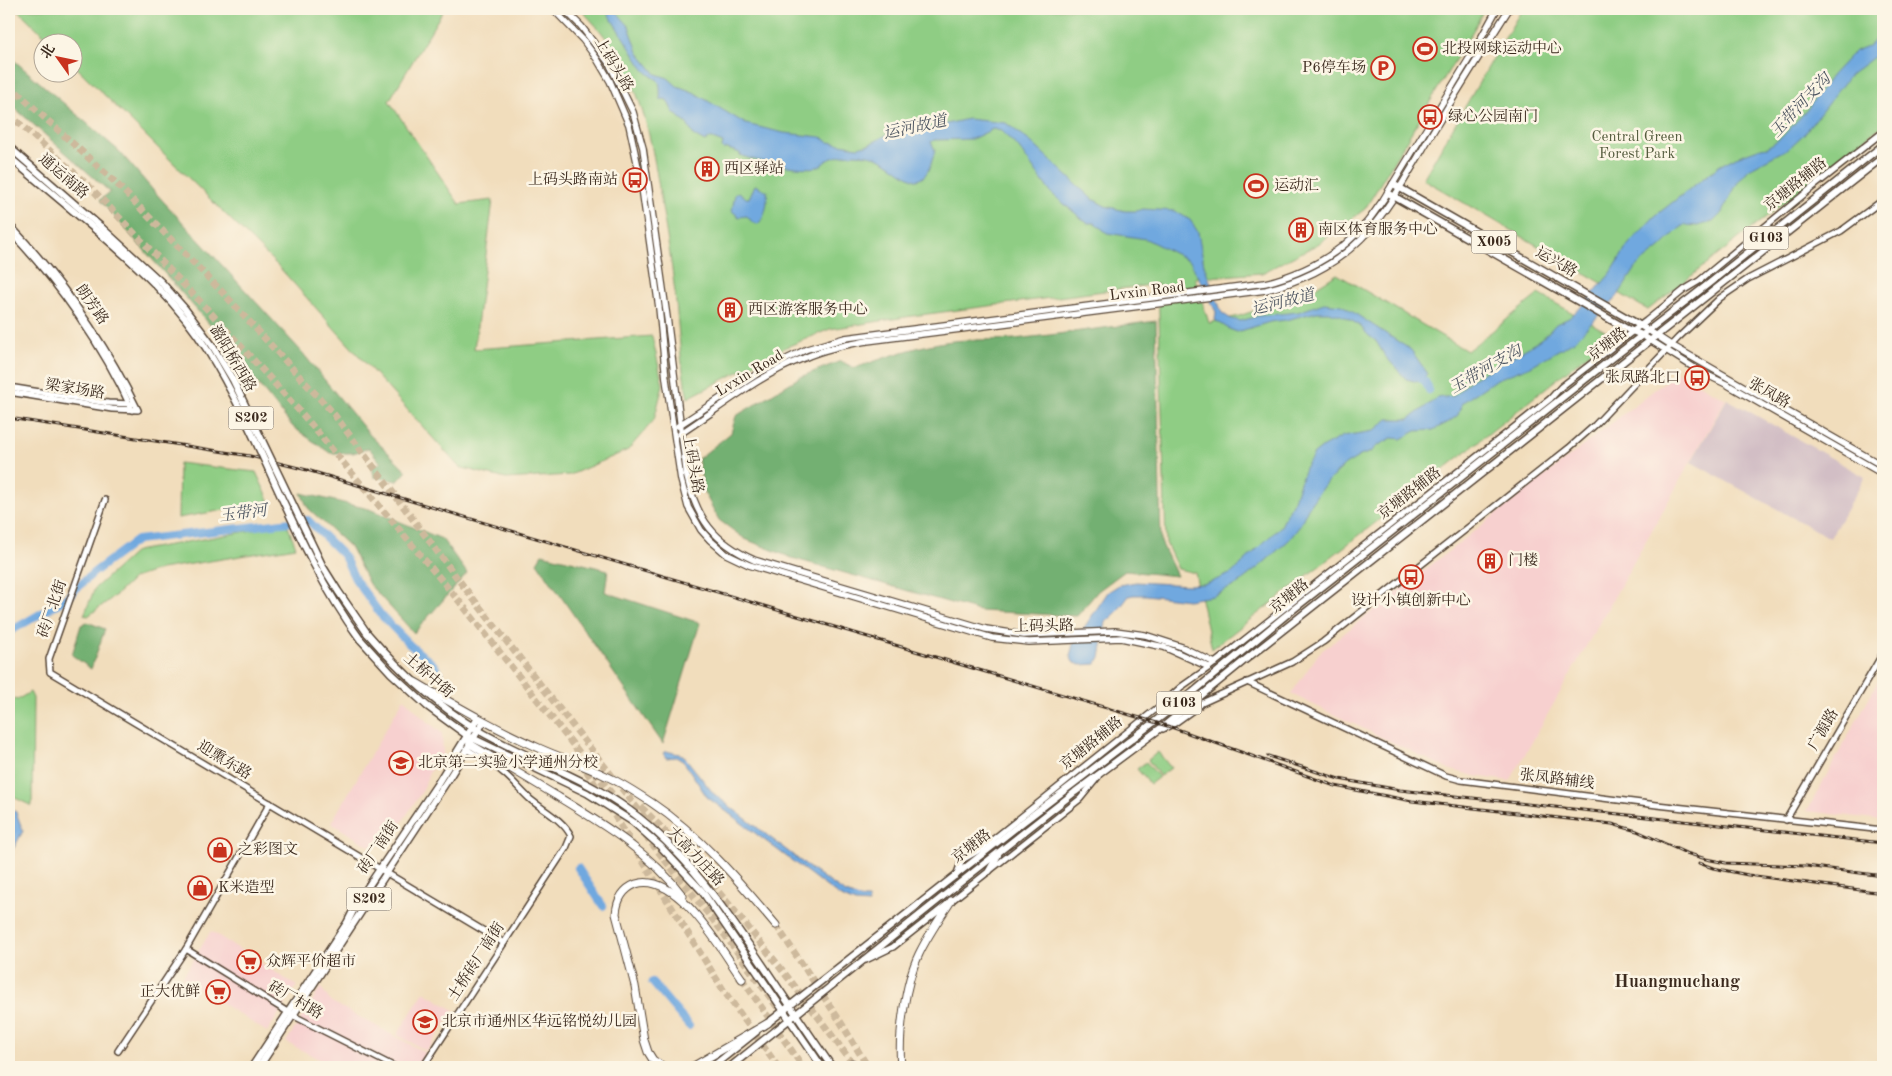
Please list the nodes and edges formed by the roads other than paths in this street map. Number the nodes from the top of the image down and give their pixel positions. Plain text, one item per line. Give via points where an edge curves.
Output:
1 (553, 9) edge
2 (564, 9) edge
3 (1497, 9) edge
4 (1509, 9) edge
5 (627, 100) junction
6 (621, 103) junction
7 (1883, 132) edge
8 (1883, 145) edge
9 (9, 147) edge
10 (643, 148) junction
11 (636, 152) junction
12 (9, 157) edge
13 (1883, 157) edge
14 (1396, 186) junction
15 (1391, 194) junction
16 (1883, 200) edge
17 (9, 224) edge
18 (99, 229) junction
19 (9, 231) edge
20 (1620, 313) junction
21 (1616, 323) junction
22 (1640, 326) junction
23 (1648, 330) junction
24 (1633, 332) junction
25 (1642, 335) junction
26 (1653, 338) junction
27 (1671, 345) junction
28 (1666, 351) junction
29 (9, 387) edge
30 (9, 392) edge
31 (677, 398) junction
32 (669, 399) junction
33 (134, 407) junction
34 (680, 424) junction
35 (673, 430) junction
36 (681, 433) junction
37 (675, 438) junction
38 (682, 460) junction
39 (1883, 466) edge
40 (1883, 474) edge
41 (105, 500) dead end
42 (962, 626) junction
43 (368, 633) joint
44 (1883, 653) edge
45 (1215, 663) junction
46 (1209, 667) junction
47 (50, 672) joint
48 (414, 682) junction
49 (1247, 682) junction
50 (1202, 703) junction
51 (1188, 707) junction
52 (481, 720) junction
53 (476, 729) junction
54 (1158, 731) junction
55 (469, 742) junction
56 (1104, 770) junction
57 (270, 803) junction
58 (1786, 820) junction
59 (1883, 830) edge
60 (1001, 851) junction
61 (380, 869) junction
62 (989, 871) junction
63 (386, 873) junction
64 (956, 876) junction
65 (951, 901) junction
66 (694, 912) junction
67 (776, 926) tunnel mouth
68 (504, 943) junction
69 (186, 950) junction
70 (859, 964) junction
71 (742, 979) tunnel mouth
72 (790, 1006) junction
73 (783, 1011) junction
74 (291, 1014) junction
75 (796, 1014) junction
76 (789, 1020) junction
77 (768, 1023) junction
78 (118, 1051) dead end
79 (252, 1067) edge
80 (259, 1067) edge
81 (395, 1067) edge
82 (423, 1067) edge
83 (664, 1067) edge
84 (688, 1067) edge
85 (712, 1067) edge
86 (730, 1067) edge
87 (822, 1067) edge
88 (832, 1067) edge
89 (900, 1067) edge

1 - 6 main road, 上码头路 via 583,40
2 - 5 main road, 上码头路 via 599,49
3 - 14 main road, Lvxin Road
4 - 14 main road, Lvxin Road
5 - 6 main road
5 - 10 main road, 上码头路
6 - 11 main road, 上码头路
7 - 22 street, 京塘路辅路
8 - 23 main road, 京塘路 / G103
9 - 18 main road, 通运南路 / S202
10 - 11 main road
10 - 31 main road, 上码头路
11 - 32 main road, 上码头路
12 - 18 main road, 通运南路 / S202
13 - 26 main road, 京塘路 / G103
14 - 15 main road, Lvxin Road
14 - 20 main road, 运兴路 / X005
15 - 21 main road, 运兴路 / X005
15 - 34 main road, Lvxin Road via 1337,252 1282,279 845,338 807,349 760,372
15 - 36 main road, Lvxin Road via 1378,221 1348,252 1319,271 1285,285 837,347 781,368
16 - 27 street via 1840,231 1734,288 1708,308
17 - 33 street, 朗芳路 via 75,303 123,378
18 - 43 main road, 潞阳桥西路 / S202, bridge via 161,282 212,345 323,567
18 - 55 main road, 潞阳桥西路 / S202, bridge via 181,313 206,349 247,422 316,572 339,610 360,639 391,672
19 - 33 street, 朗芳路 via 68,303
20 - 21 main road via 1620,320
20 - 22 main road, 运兴路 / X005
21 - 24 main road, 运兴路 / X005
22 - 23 main road, 运兴路 / X005
22 - 24 street, 京塘路辅路
23 - 25 main road, 京塘路 / G103
23 - 26 main road, 张凤路 / X005
24 - 25 main road, 运兴路 / X005
24 - 45 street, 京塘路辅路
25 - 26 main road, 张凤路 / X005
25 - 64 main road, 京塘路 / G103
26 - 27 main road, 张凤路 / X005
26 - 28 main road, 张凤路 / X005
26 - 51 main road, 京塘路 / G103
27 - 28 street
27 - 39 main road, 张凤路 / X005
28 - 40 main road, 张凤路 / X005
28 - 49 street via 1569,448 1409,575 1323,642 1292,662
29 - 33 street, 梁家场路
30 - 33 street, 梁家场路 via 112,409
31 - 32 main road
31 - 34 main road, 上码头路
32 - 35 main road, 上码头路
34 - 35 main road, Lvxin Road
34 - 36 main road, 上码头路
35 - 37 main road, 上码头路
36 - 37 main road, Lvxin Road
36 - 38 main road, 上码头路
37 - 38 main road, 上码头路
38 - 42 main road, 上码头路 via 684,494 693,518 726,554 756,568
41 - 47 street, 砖厂北街 via 49,659
42 - 45 main road, 上码头路 via 1024,635 1115,631 1145,635 1182,647
42 - 46 main road, 上码头路 via 992,638 1030,642 1121,638 1164,647
43 - 48 main road, 土桥中街 / S202
44 - 58 street, 广源路
45 - 46 street, 京塘路辅路
46 - 64 street, 京塘路辅路 via 981,849 962,860
47 - 57 street, 迎熏东路
48 - 52 highway
48 - 53 main road, 土桥中街 / S202
49 - 50 street
49 - 58 street, 张凤路辅线 via 1446,776
50 - 51 street
50 - 54 street
51 - 54 main road, 京塘路 / G103
52 - 53 main road, 砖厂南街 / S202
52 - 67 highway via 606,776 653,804 705,847
53 - 55 main road, 砖厂南街 / S202
53 - 72 main road, 大高力庄路 via 594,788 644,821 709,889
54 - 56 main road, 京塘路 / G103
55 - 61 main road, 砖厂南街 / S202
55 - 63 main road, 砖厂南街 / S202
55 - 66 highway via 639,850 657,866
55 - 68 street, 土桥砖厂南街 via 524,794 560,822 571,836
55 - 73 main road, 大高力庄路 via 587,793 633,822 702,891
56 - 60 main road, 京塘路 / G103
56 - 62 street, 京塘路辅路 via 1080,799
57 - 61 street, 迎熏东路
57 - 69 street
58 - 59 street, 张凤路辅线
60 - 62 main road
60 - 70 main road, 京塘路 / G103
61 - 63 street, 迎熏东路
61 - 74 main road, 砖厂南街 / S202
62 - 65 street, 京塘路辅路
63 - 68 street, 迎熏东路
63 - 74 main road, 砖厂南街 / S202
64 - 72 main road, 京塘路 / G103
65 - 70 street, 京塘路辅路 via 893,947
65 - 89 highway via 912,971 902,1026
66 - 71 highway
66 - 83 highway via 670,889 648,882 627,889 617,906 616,914 635,986 644,1040 653,1060
68 - 82 street, 土桥砖厂南街
69 - 74 street, 砖厂村路
69 - 78 street
70 - 75 main road, 京塘路 / G103
72 - 73 main road, 京塘路 / G103
72 - 75 main road, 大高力庄路
73 - 76 main road, 大高力庄路
73 - 77 main road, 京塘路 / G103
74 - 79 main road, 砖厂南街 / S202
74 - 80 main road, 砖厂南街 / S202
74 - 81 street, 砖厂村路
75 - 76 main road, 京塘路 / G103
75 - 88 main road, 大高力庄路
76 - 86 main road, 京塘路 / G103
76 - 87 main road, 大高力庄路
77 - 84 highway
77 - 85 main road, 京塘路 / G103

